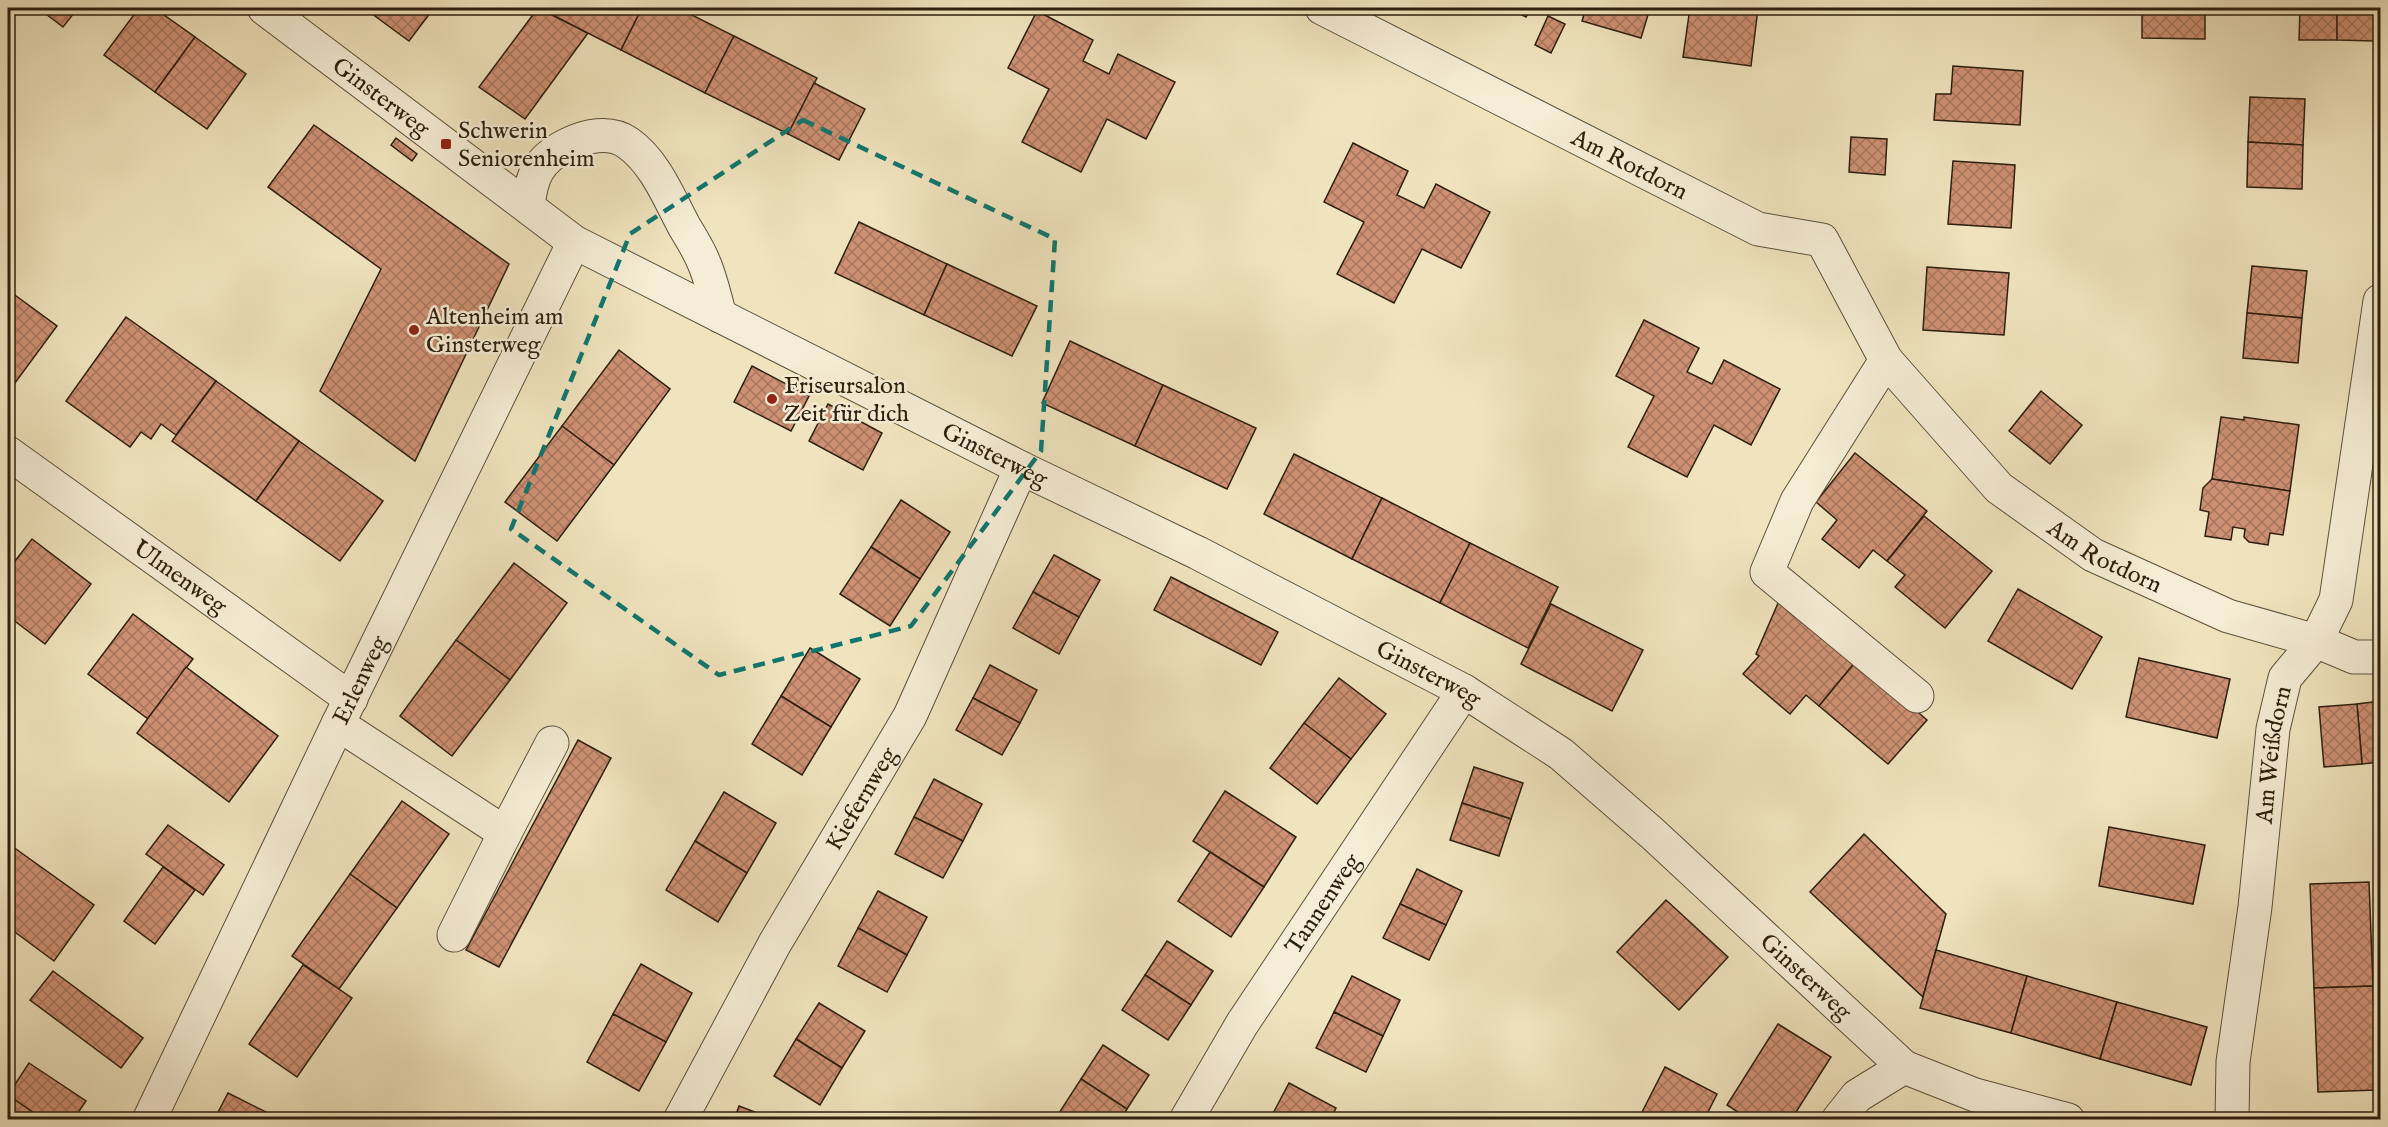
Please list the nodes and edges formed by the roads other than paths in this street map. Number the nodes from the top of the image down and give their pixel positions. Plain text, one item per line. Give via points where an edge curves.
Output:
1 (264, 8) edge
2 (1322, 8) edge
3 (528, 207) junction
4 (574, 242) junction
5 (2380, 301) edge
6 (720, 316) junction
7 (1886, 360) junction
8 (8, 453) edge
9 (1021, 468) junction
10 (2316, 641) junction
11 (2380, 657) edge
12 (1464, 691) junction
13 (1917, 696) dead end
14 (344, 712) junction
15 (552, 743) dead end
16 (505, 833) junction
17 (454, 934) dead end
18 (1904, 1067) junction
19 (148, 1119) edge
20 (680, 1119) edge
21 (1186, 1119) edge
22 (1838, 1119) edge
23 (2068, 1119) edge
24 (2232, 1119) edge

1 - 3 street, Ginsterweg
2 - 7 street, Am Rotdorn via 1758,229 1822,240
3 - 4 street, Ginsterweg
3 - 6 street via 530,185 539,166 557,150 580,138 602,135 627,141 657,177 704,262
4 - 6 street, Ginsterweg
4 - 14 street, Erlenweg
5 - 10 street, Am Weißdorn via 2336,600
6 - 9 street, Ginsterweg
7 - 10 street, Am Rotdorn via 1999,488 2093,555 2228,616
7 - 13 street via 1797,501 1767,572
8 - 14 street, Ulmenweg
9 - 12 street, Ginsterweg via 1198,553
9 - 20 street, Kiefernweg via 910,716 775,943
10 - 11 street, Am Rotdorn via 2354,657
10 - 24 street, Am Weißdorn via 2285,678 2273,729 2255,907 2233,1062
12 - 18 street, Ginsterweg via 1561,754
12 - 21 street, Tannenweg via 1242,1024
14 - 16 street, Ulmenweg
14 - 19 street, Erlenweg
15 - 16 street
16 - 17 street
18 - 22 street via 1857,1096
18 - 23 street, Ginsterweg via 1975,1095

